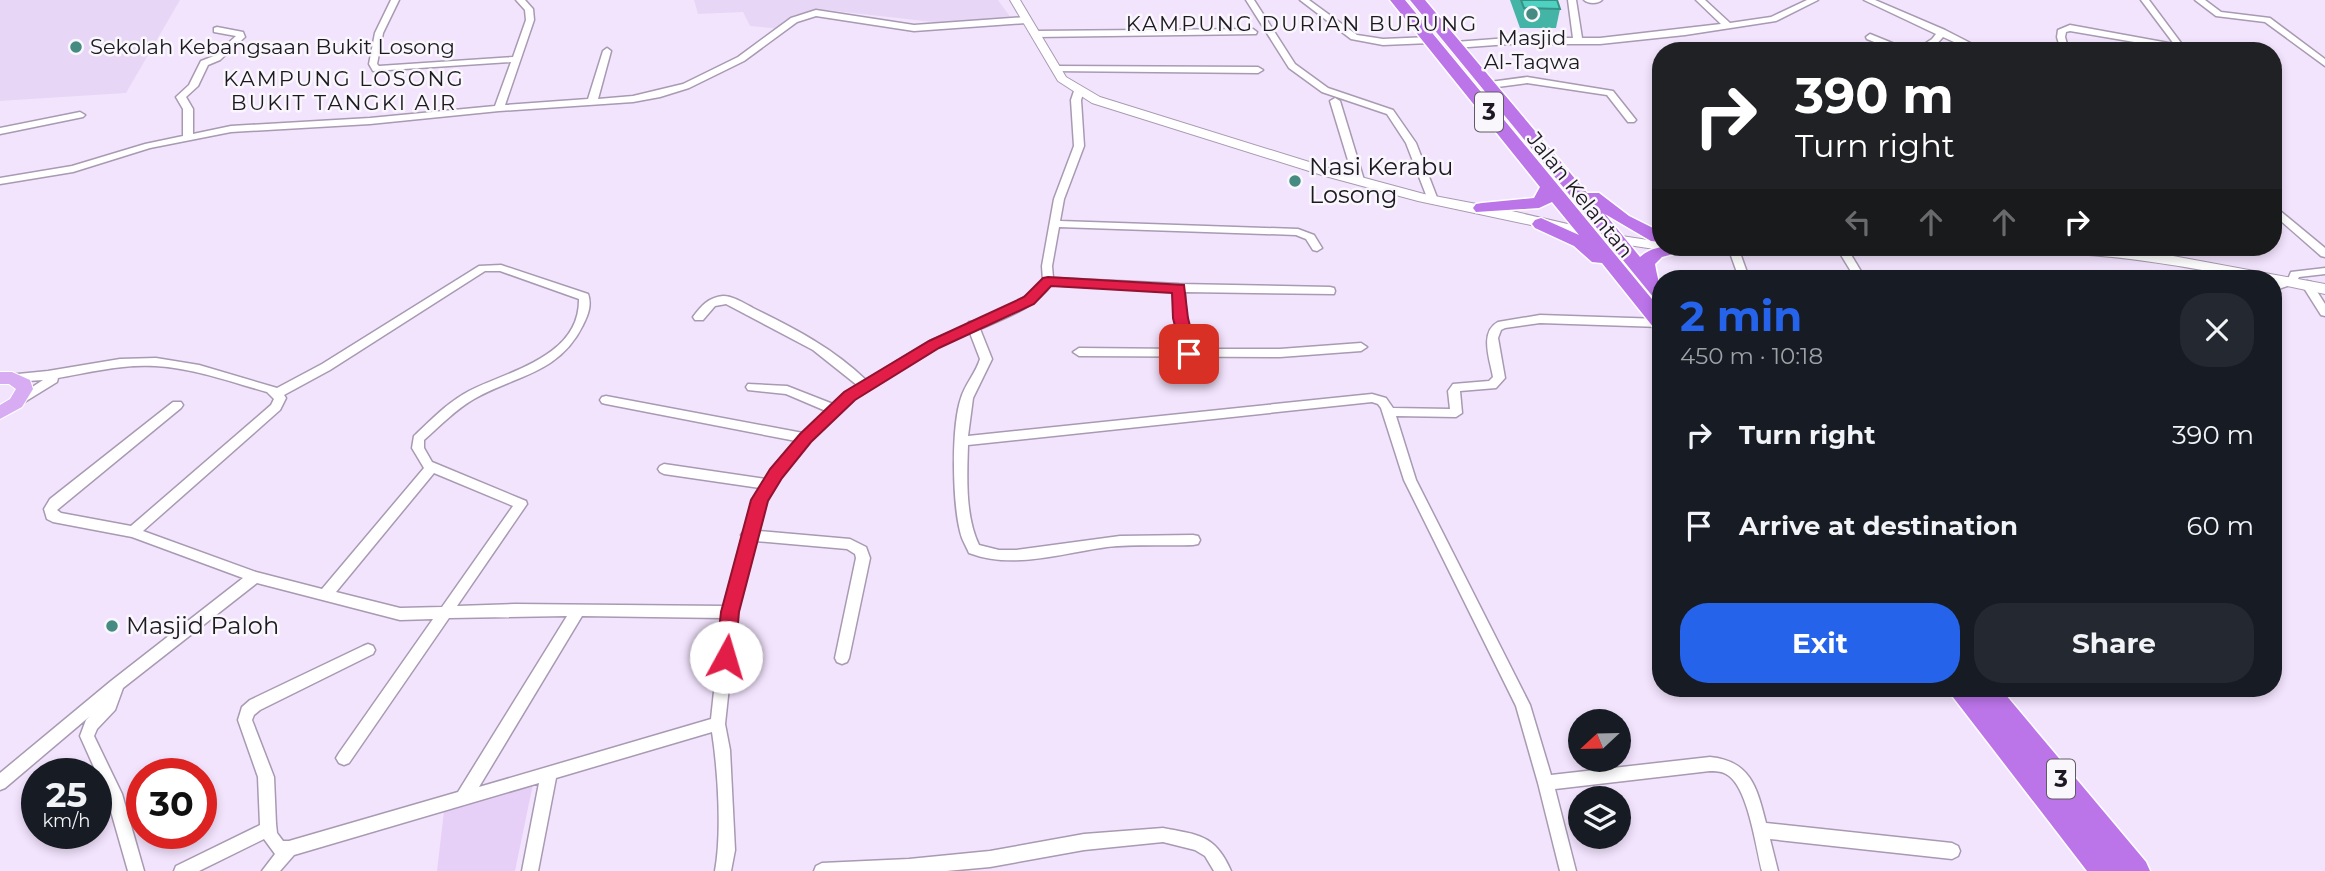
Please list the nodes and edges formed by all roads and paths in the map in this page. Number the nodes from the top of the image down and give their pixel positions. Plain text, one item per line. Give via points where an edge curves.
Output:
1 (395, 0) edge
2 (520, 0) edge
3 (1015, 0) edge
4 (1250, 0) edge
5 (1304, 0) edge
6 (1397, 0) edge
7 (1417, 0) edge
8 (1572, 0) edge
9 (1588, 0) edge
10 (1598, 0) edge
11 (1700, 0) edge
12 (1783, 0) edge
13 (1814, 0) edge
14 (1868, 0) edge
15 (2145, 0) edge
16 (2199, 0) edge
17 (1799, 9) junction
18 (1429, 15) junction
19 (1027, 20) junction
20 (1728, 26) junction
21 (217, 30) dead end
22 (1942, 32) junction
23 (1253, 33) dead end
24 (1035, 34) junction
25 (1427, 37) junction
26 (1870, 37) dead end
27 (1578, 41) junction
28 (1882, 42) edge
29 (1933, 42) edge
30 (1963, 42) edge
31 (2062, 42) edge
32 (2145, 42) edge
33 (2177, 42) edge
34 (1455, 45) junction
35 (607, 51) dead end
36 (516, 59) junction
37 (2325, 63) edge
38 (1056, 69) junction
39 (1258, 70) dead end
40 (1490, 85) junction
41 (1079, 91) junction
42 (1335, 101) dead end
43 (592, 102) junction
44 (499, 108) junction
45 (80, 116) dead end
46 (1631, 120) dead end
47 (0, 131) edge
48 (188, 138) junction
49 (1543, 150) junction
50 (1359, 180) junction
51 (0, 181) edge
52 (1549, 186) junction
53 (1433, 200) junction
54 (1482, 208) junction
55 (1503, 213) junction
56 (2282, 216) edge
57 (1055, 224) junction
58 (1541, 224) junction
59 (1598, 231) junction
60 (1652, 236) edge
61 (1652, 240) edge
62 (1317, 248) dead end
63 (2325, 254) edge
64 (1653, 256) edge
65 (2130, 256) edge
66 (2225, 270) edge
67 (2325, 271) edge
68 (1648, 278) junction
69 (2282, 279) edge
70 (1048, 281) junction
71 (2292, 281) junction
72 (2282, 284) edge
73 (2307, 285) junction
74 (1179, 288) junction
75 (2325, 289) edge
76 (1330, 291) dead end
77 (1652, 297) edge
78 (2325, 312) edge
79 (699, 317) dead end
80 (1652, 323) edge
81 (973, 326) junction
82 (1361, 347) dead end
83 (1079, 352) dead end
84 (1189, 354) junction
85 (66, 374) junction
86 (6, 378) edge
87 (865, 386) junction
88 (752, 387) dead end
89 (278, 393) junction
90 (606, 400) dead end
91 (177, 405) dead end
92 (834, 410) junction
93 (6, 411) edge
94 (1389, 412) junction
95 (805, 438) junction
96 (964, 441) junction
97 (432, 467) junction
98 (664, 469) dead end
99 (769, 484) junction
100 (133, 532) junction
101 (748, 535) junction
102 (1193, 540) dead end
103 (255, 577) junction
104 (325, 595) junction
105 (578, 610) junction
106 (445, 612) junction
107 (730, 612) junction
108 (368, 650) dead end
109 (842, 659) dead end
110 (116, 685) junction
111 (1965, 697) edge
112 (1992, 697) edge
113 (718, 724) junction
114 (344, 758) dead end
115 (550, 773) junction
116 (0, 783) edge
117 (1546, 783) junction
118 (463, 799) junction
119 (268, 829) junction
120 (1759, 830) junction
121 (2115, 845) junction
122 (289, 849) junction
123 (1952, 851) dead end
124 (136, 871) edge
125 (182, 871) edge
126 (270, 871) edge
127 (530, 871) edge
128 (723, 871) edge
129 (822, 871) edge
130 (1223, 871) edge
131 (1568, 871) edge
132 (1770, 871) edge
133 (2104, 871) edge
134 (2126, 871) edge
135 (2137, 871) edge

1 - 36 street via 378,38 376,69
2 - 36 street via 529,9 530,20
3 - 19 street
4 - 53 street via 1292,66 1325,90 1390,112 1411,143
5 - 25 street via 1354,37 1384,42
6 - 25 highway, Jalan Kelantan / 3
7 - 18 highway, Jalan Kelantan / 3
8 - 27 street
9 - 10 street
11 - 20 street
12 - 17 street
13 - 17 street
14 - 22 street
15 - 33 street
16 - 37 street via 2219,14 2267,20
17 - 20 street via 1773,19
18 - 25 highway via 1423,18
18 - 34 highway, Jalan Kelantan / 3
19 - 24 street
19 - 43 street via 926,28 828,13 803,15 751,53 686,86 633,99
20 - 27 street
21 - 48 street via 241,37 204,63 193,86 183,94
22 - 29 street
22 - 30 street
23 - 24 street
24 - 38 street
25 - 52 highway, Jalan Kelantan / 3
26 - 28 street
27 - 34 street
31 - 32 street via 2063,30 2070,28
34 - 40 highway, Jalan Kelantan / 3
35 - 43 street
36 - 44 street
38 - 39 street
38 - 41 street
40 - 46 street via 1527,80 1609,93
40 - 49 highway, Jalan Kelantan / 3
41 - 50 street via 1144,116
41 - 57 street via 1079,146 1059,199
42 - 50 street
43 - 44 street
44 - 48 street via 243,127
45 - 47 street
48 - 51 street via 73,169
49 - 59 highway, Jalan Kelantan / 3
49 - 60 highway via 1610,212
50 - 53 street
52 - 54 highway via 1539,203
52 - 59 highway, Jalan Kelantan / 3
53 - 54 street
54 - 55 street
55 - 58 street
55 - 59 street
56 - 63 street
57 - 62 street via 1298,232 1310,237
57 - 70 street
58 - 59 street
58 - 77 highway via 1580,242
59 - 61 street
59 - 68 highway, Jalan Kelantan / 3
59 - 77 highway, Jalan Kelantan / 3
64 - 68 highway via 1646,262
65 - 66 street
67 - 71 street via 2295,274
68 - 77 highway, Jalan Kelantan / 3
69 - 71 street
70 - 74 street
70 - 81 street via 1029,301
71 - 72 street
71 - 73 street
73 - 75 street
73 - 78 street
74 - 76 street
74 - 84 street via 1180,318
79 - 87 street via 708,304 727,300 821,348 845,364
80 - 94 street via 1540,318 1496,328 1492,338 1499,378 1492,385 1457,387 1456,413
81 - 87 street
81 - 96 street via 986,359 965,404
82 - 84 street
83 - 84 street
85 - 86 street
85 - 89 street via 117,363 155,362
85 - 93 street
86 - 93 main road via 24,384 25,389
87 - 92 street
88 - 92 street via 787,390
89 - 97 street via 483,268 502,268 582,294 584,311 559,354 471,395 418,439 418,448
89 - 100 street via 276,407
90 - 95 street
91 - 100 street via 50,509 58,518
92 - 95 street
94 - 96 street via 1382,401 1372,398
94 - 117 street via 1410,480 1523,705
95 - 99 street
96 - 102 street via 966,536 981,553
97 - 104 street
97 - 106 street via 521,504
98 - 99 street
99 - 101 street
100 - 103 street
101 - 107 street
101 - 109 street via 850,544 861,551
103 - 104 street
103 - 110 street
104 - 106 street via 400,614
105 - 106 street
105 - 107 street
105 - 118 street
106 - 114 street
107 - 113 street
108 - 119 street via 247,712 245,720 268,785
110 - 116 street
110 - 124 street via 110,705 87,736 114,794
111 - 133 highway, 3
112 - 121 highway, 3
113 - 115 street
113 - 128 street via 727,850
115 - 118 street
115 - 127 street
117 - 120 street via 1725,765 1738,773 1746,787
117 - 131 street
118 - 122 street
119 - 122 street via 270,840
119 - 125 street
120 - 123 street
120 - 132 street
121 - 134 highway
121 - 135 highway, 3
122 - 126 street
129 - 130 street via 990,859 1084,842 1163,835 1199,843 1211,851

